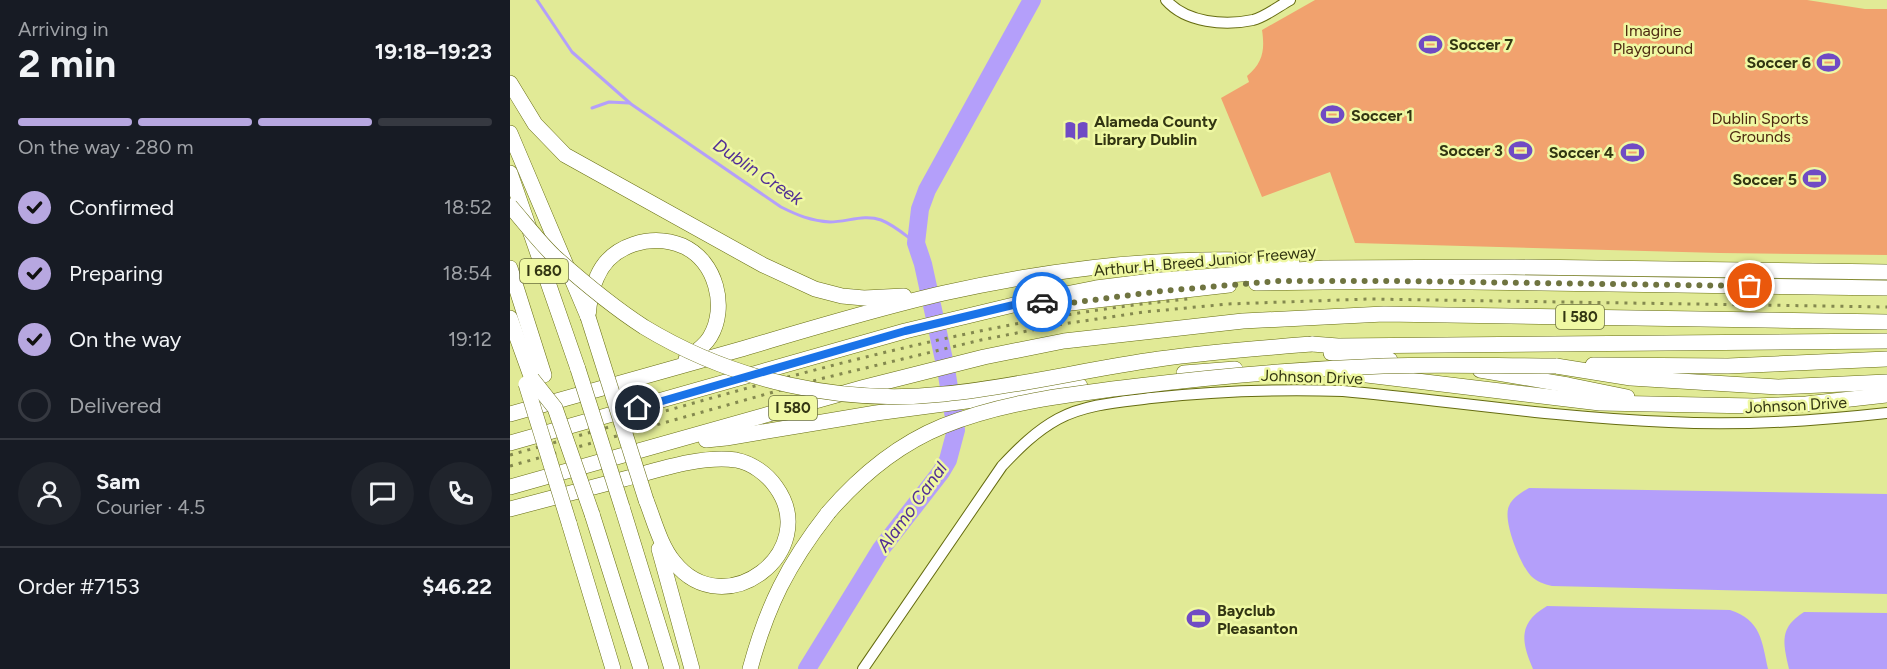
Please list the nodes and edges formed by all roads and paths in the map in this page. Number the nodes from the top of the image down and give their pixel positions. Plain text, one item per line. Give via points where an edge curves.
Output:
1 (1166, 0) edge
2 (1290, 0) edge
3 (510, 83) edge
4 (510, 133) edge
5 (510, 173) edge
6 (510, 206) edge
7 (510, 268) edge
8 (1324, 268) junction
9 (1887, 272) edge
10 (1887, 288) edge
11 (1030, 301) junction
12 (888, 302) junction
13 (588, 317) junction
14 (510, 318) edge
15 (1887, 322) edge
16 (1887, 342) edge
17 (510, 344) edge
18 (1336, 350) junction
19 (1887, 359) edge
20 (1631, 371) junction
21 (648, 376) junction
22 (534, 379) junction
23 (1887, 382) edge
24 (1887, 395) edge
25 (1651, 402) junction
26 (1887, 413) edge
27 (510, 414) edge
28 (670, 442) junction
29 (510, 443) edge
30 (510, 487) edge
31 (646, 500) junction
32 (510, 509) edge
33 (613, 669) edge
34 (641, 669) edge
35 (672, 669) edge
36 (692, 669) edge
37 (750, 669) edge
38 (863, 669) edge

1 - 2 street via 1184,14 1223,23 1254,20
3 - 12 highway via 542,132 583,167 790,279 842,296
4 - 13 highway
5 - 35 highway, I 680, bridge via 578,369
6 - 18 highway, bridge via 554,256 644,326 714,362 765,379 825,391 886,397 944,394 1157,359 1312,344
7 - 22 highway, I 680
8 - 9 highway, Arthur H. Breed Junior Freeway / I 580
8 - 11 highway, Arthur H. Breed Junior Freeway / I 580 via 1160,280
8 - 12 highway via 1311,263 1270,260 1147,263 1064,272
10 - 11 highway, I 580 via 1278,281 1062,304
11 - 29 highway, Arthur H. Breed Junior Freeway / I 580 via 905,331
12 - 21 highway
13 - 21 highway via 597,275 626,246 646,240 666,241 685,247 698,257 709,270 719,302 710,338 679,364
13 - 31 highway, bridge
14 - 22 highway
15 - 28 highway, I 580 via 1384,314 1243,321 1064,341 984,357
16 - 18 highway
17 - 22 highway
18 - 25 highway via 1512,375
19 - 20 highway
20 - 23 highway via 1778,387
20 - 37 highway, bridge via 1556,366 1383,366 1286,372 1033,400 967,417 904,447 862,478 828,513 792,561 765,619
21 - 27 highway
22 - 33 highway, bridge via 569,523
22 - 34 highway, bridge via 555,408
24 - 25 highway via 1754,406
25 - 28 highway via 1600,403 1347,373 1213,370 997,396 726,438
26 - 38 street, Johnson Drive via 1791,422 1670,423 1302,390 1195,393 1090,407 1059,418 1037,432 1002,466
28 - 30 highway, I 580
31 - 32 highway via 674,563 699,582 717,587 755,579 770,567 785,538 786,508 771,479 757,468 721,459 646,473
31 - 36 highway

